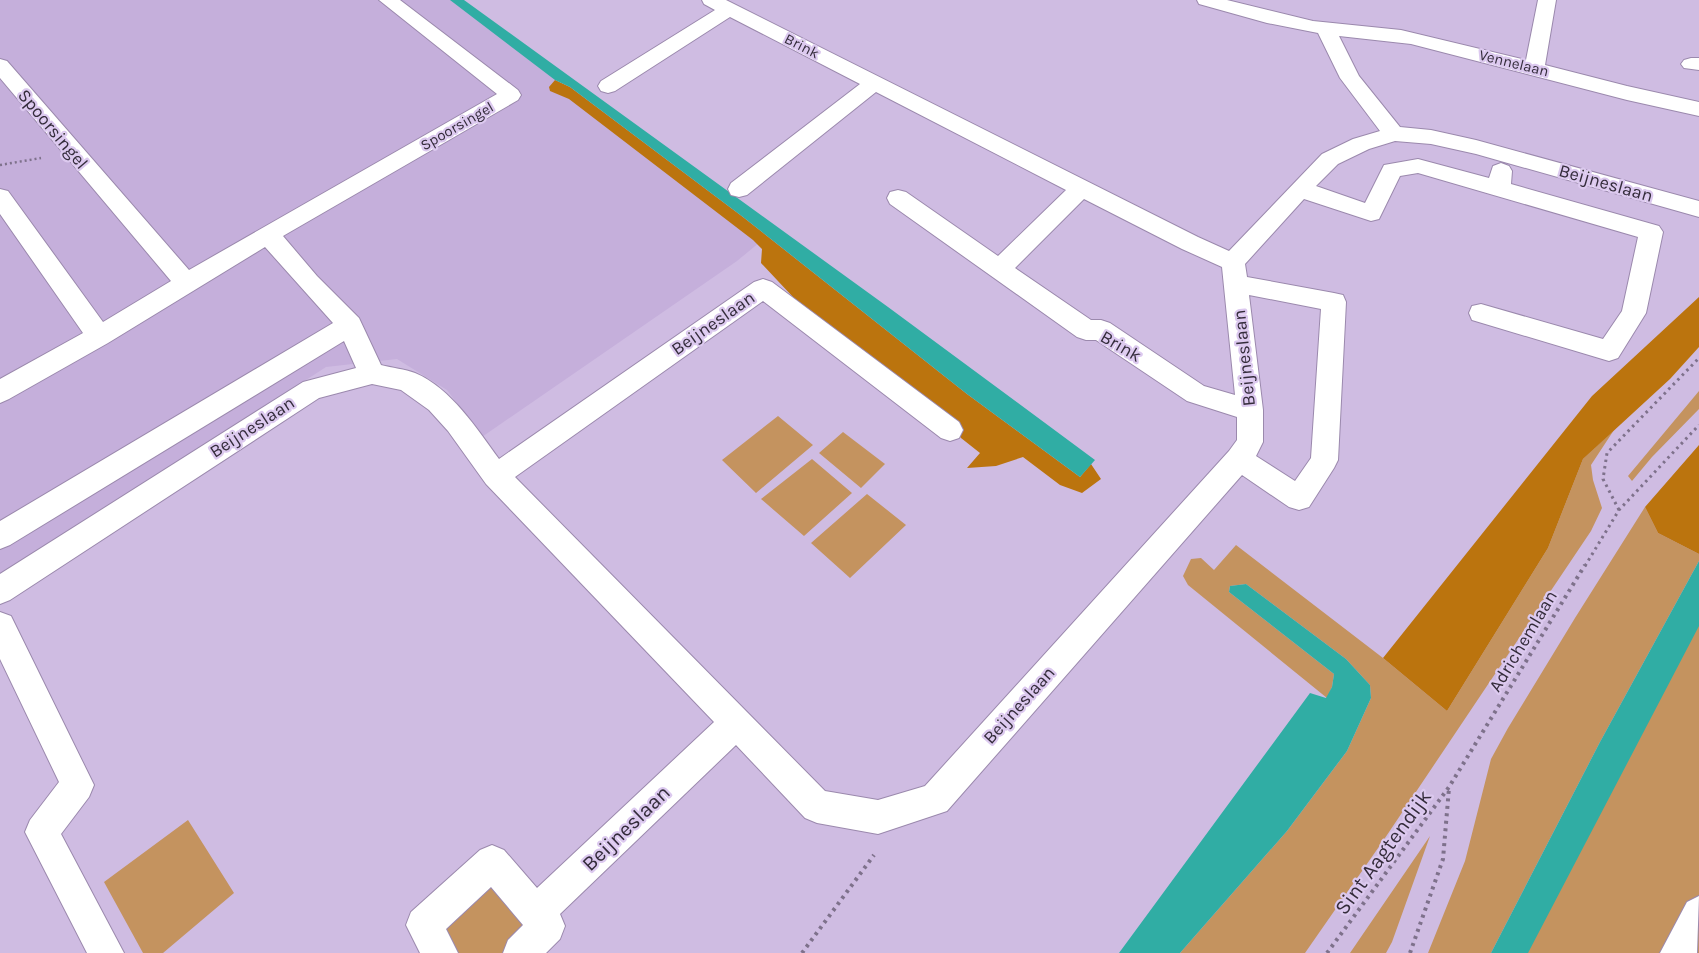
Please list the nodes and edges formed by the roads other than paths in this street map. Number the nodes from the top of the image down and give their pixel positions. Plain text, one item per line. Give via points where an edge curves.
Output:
1 (388, 0) edge
2 (1206, 0) edge
3 (1547, 0) edge
4 (720, 5) edge
5 (1284, 10) edge
6 (1326, 28) junction
7 (0, 64) edge
8 (1535, 68) junction
9 (874, 83) junction
10 (608, 86) dead end
11 (1699, 110) edge
12 (1394, 134) junction
13 (1502, 154) junction
14 (739, 188) dead end
15 (1081, 188) junction
16 (1300, 188) junction
17 (1499, 188) junction
18 (0, 197) edge
19 (898, 198) dead end
20 (1699, 209) edge
21 (268, 234) junction
22 (1007, 262) junction
23 (1235, 273) junction
24 (186, 283) junction
25 (1481, 313) dead end
26 (350, 325) junction
27 (99, 336) junction
28 (372, 374) junction
29 (0, 392) edge
30 (1250, 410) junction
31 (950, 430) dead end
32 (1239, 459) junction
33 (496, 476) junction
34 (0, 536) edge
35 (0, 590) edge
36 (0, 626) edge
37 (737, 722) junction
38 (536, 914) junction
39 (1699, 914) edge
40 (433, 950) edge
41 (106, 953) edge
42 (521, 953) edge
43 (1678, 953) edge

1 - 21 street, Spoorsingel via 511,95
2 - 5 street, Vennelaan via 1252,13
3 - 8 street
4 - 9 street, Brink
4 - 10 street, Brink
5 - 6 street, Vennelaan
6 - 8 street, Vennelaan via 1409,37
6 - 12 street via 1350,78
7 - 24 street, Spoorsingel
8 - 11 street, Vennelaan via 1644,99
9 - 14 street
9 - 15 street, Brink
12 - 13 street, Beijneslaan via 1431,137
12 - 16 street, Beijneslaan via 1361,144 1330,159
13 - 17 street
13 - 20 street, Beijneslaan
15 - 22 street
15 - 23 street, Brink via 1190,243
16 - 17 street via 1371,214 1392,170 1418,166
16 - 23 street, Beijneslaan
17 - 25 street via 1652,232 1634,313 1609,351
18 - 27 street
19 - 22 street, Brink
21 - 24 street, Spoorsingel
21 - 26 street
22 - 30 street, Brink via 1086,330 1102,330 1196,394
23 - 30 street, Beijneslaan
23 - 32 street, Brink via 1334,302 1324,460 1299,498
24 - 27 street, Spoorsingel
26 - 28 street
26 - 34 street, Beijneslaan
27 - 29 street, Spoorsingel
28 - 33 street, Beijneslaan via 408,381 438,402
28 - 35 street, Beijneslaan via 312,389
30 - 32 street, Beijneslaan via 1250,442
31 - 33 street, Beijneslaan via 764,288
32 - 37 street, Beijneslaan via 935,799 878,817 817,806
33 - 37 street, Beijneslaan
36 - 41 street via 77,785 42,832
37 - 38 street, Beijneslaan
38 - 40 street via 492,862 424,925
38 - 42 street via 548,926
39 - 43 street

